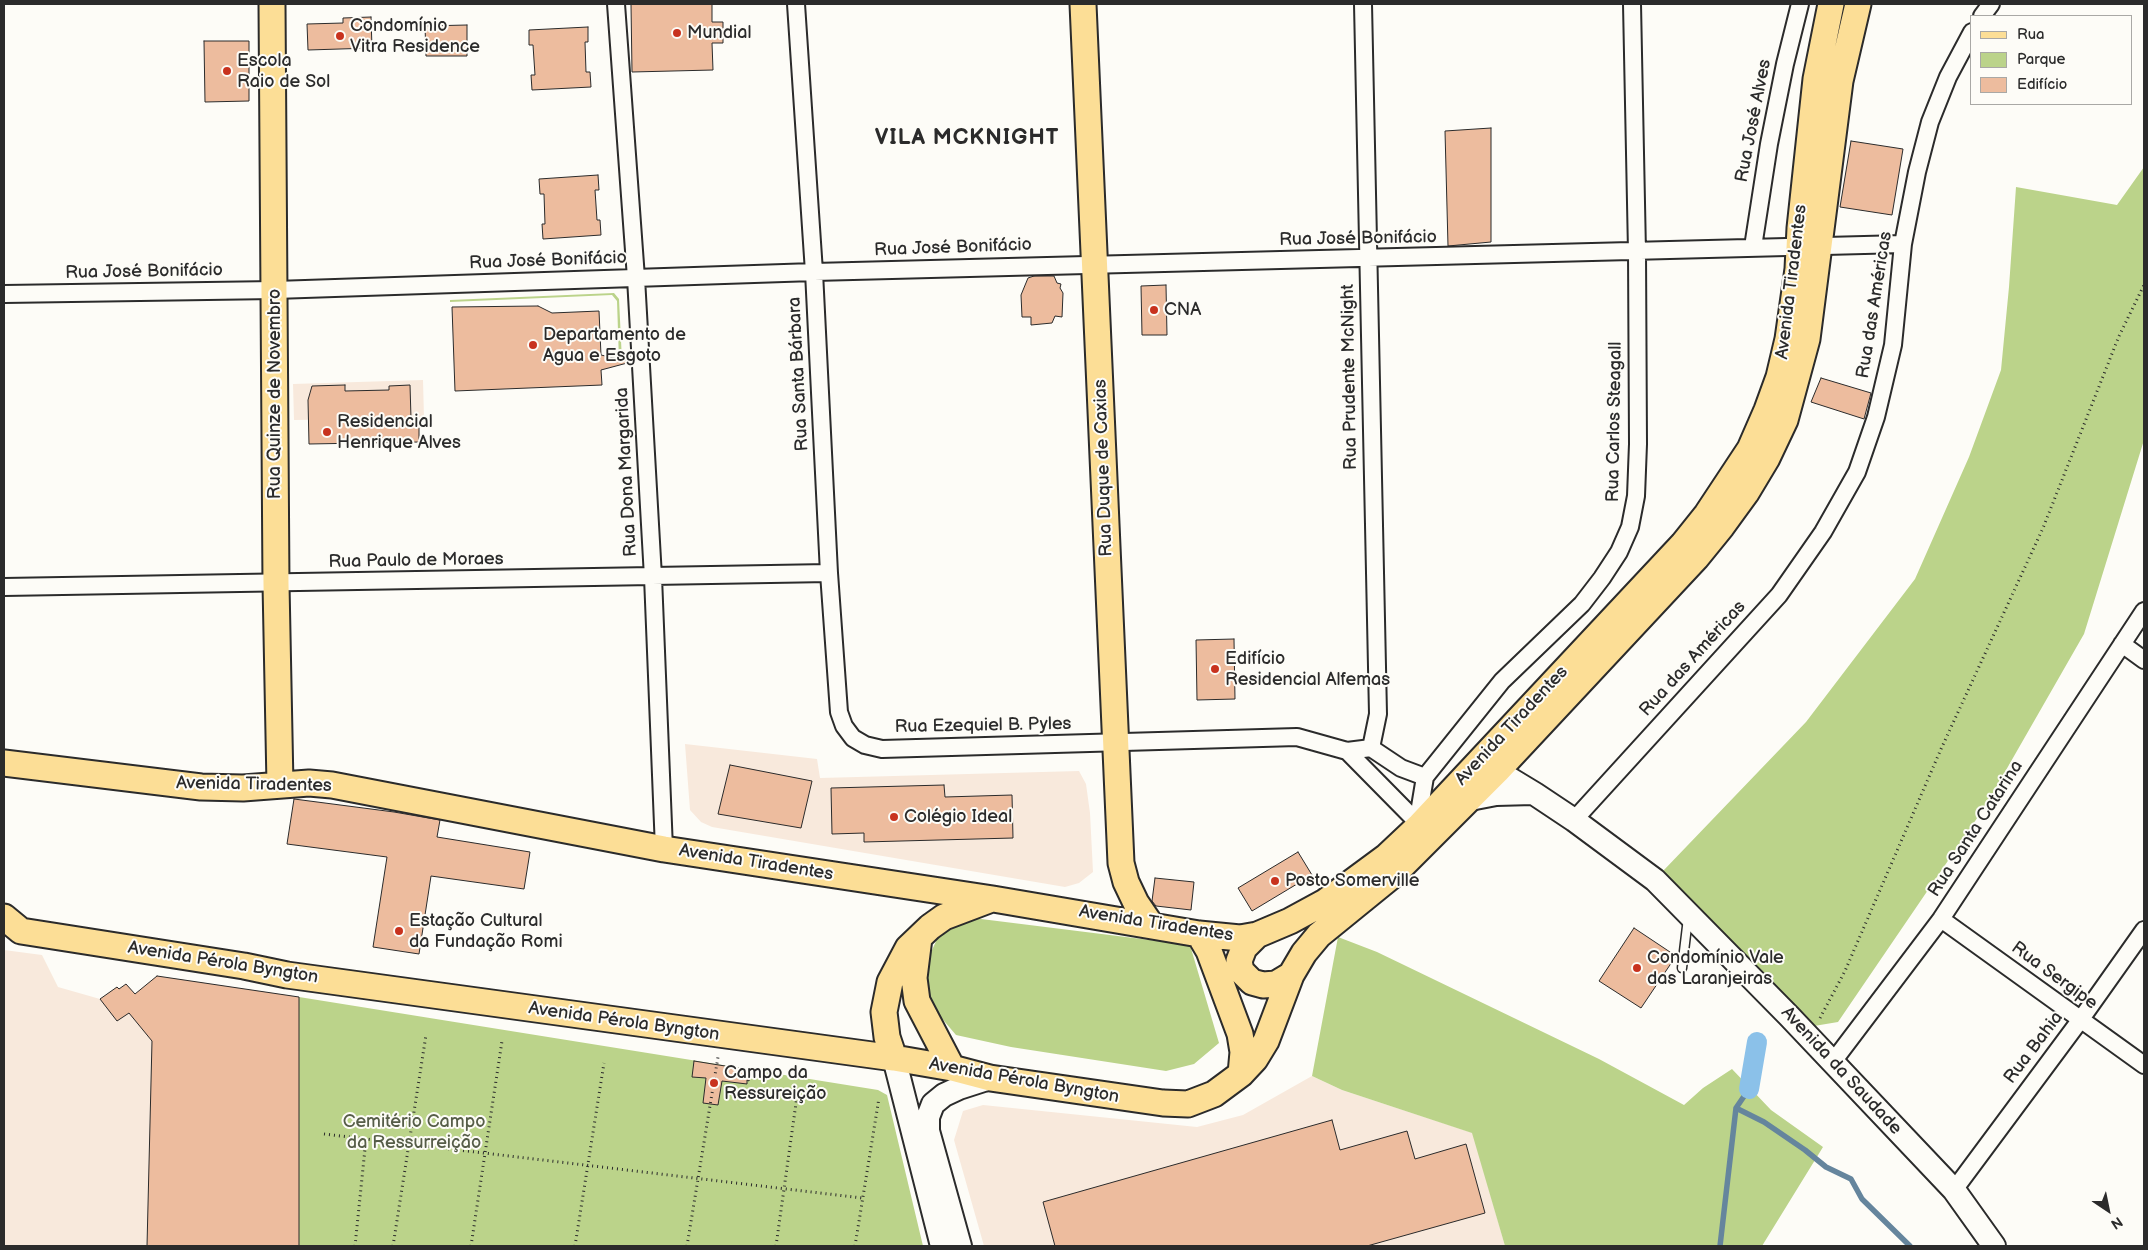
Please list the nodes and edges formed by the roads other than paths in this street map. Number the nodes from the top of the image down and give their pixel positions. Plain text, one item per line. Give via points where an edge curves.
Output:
1 (272, 4) edge
2 (616, 4) edge
3 (796, 4) edge
4 (1083, 4) edge
5 (1363, 4) edge
6 (1632, 4) edge
7 (1800, 4) edge
8 (1831, 4) edge
9 (1858, 4) edge
10 (1991, 4) edge
11 (1983, 15) edge
12 (1970, 36) edge
13 (1903, 244) junction
14 (1809, 246) junction
15 (1753, 247) junction
16 (1637, 252) junction
17 (1367, 259) junction
18 (1095, 264) junction
19 (814, 272) junction
20 (636, 278) junction
21 (275, 290) junction
22 (4, 294) edge
23 (829, 574) junction
24 (653, 577) junction
25 (276, 584) junction
26 (4, 587) edge
27 (2144, 611) edge
28 (2122, 644) junction
29 (2144, 660) edge
30 (853, 738) joint
31 (1116, 743) junction
32 (1371, 748) junction
33 (1347, 752) junction
34 (4, 763) edge
35 (1496, 771) junction
36 (1467, 774) junction
37 (1425, 777) junction
38 (280, 785) junction
39 (1535, 794) junction
40 (1470, 799) junction
41 (1574, 820) junction
42 (1420, 825) junction
43 (664, 849) junction
44 (993, 898) junction
45 (1689, 914) junction
46 (1941, 919) junction
47 (1150, 925) junction
48 (9, 926) edge
49 (2144, 930) edge
50 (1200, 934) junction
51 (1257, 935) junction
52 (920, 936) junction
53 (1682, 968) dead end
54 (1291, 975) junction
55 (2081, 1019) junction
56 (894, 1058) junction
57 (1832, 1063) junction
58 (2144, 1065) edge
59 (952, 1068) junction
60 (1241, 1074) junction
61 (990, 1078) junction
62 (1954, 1190) junction
63 (942, 1246) edge
64 (960, 1246) edge
65 (1994, 1246) edge

1 - 21 main road, Rua Quinze de Novembro
2 - 20 street, Rua Dona Margarida
3 - 19 street, Rua Santa Bárbara
4 - 18 main road, Rua Duque de Caxias
5 - 17 street, Rua Prudente McNight
6 - 16 street, Rua Carlos Steagall
7 - 15 street, Rua José Alves via 1769,144
8 - 14 main road, Avenida Tiradentes via 1816,79
9 - 14 main road, Avenida Tiradentes
10 - 11 street
12 - 13 street, Rua das Américas via 1948,77 1930,122
13 - 14 street, Rua José Bonifácio
13 - 41 street, Rua das Américas via 1893,345 1876,417 1857,472 1823,532 1778,595
14 - 15 street, Rua José Bonifácio
14 - 35 main road, Avenida Tiradentes via 1808,339 1797,382 1767,458 1746,493 1696,558
14 - 36 main road, Avenida Tiradentes via 1779,377 1754,441 1736,472 1683,544
15 - 16 street, Rua José Bonifácio
16 - 17 street, Rua José Bonifácio
16 - 37 street, Rua Carlos Steagall via 1637,461 1636,496 1630,527 1619,552 1582,604 1502,682
17 - 18 street, Rua José Bonifácio
17 - 32 street, Rua Prudente McNight via 1378,714
18 - 19 street, Rua José Bonifácio
18 - 31 main road, Rua Duque de Caxias
19 - 20 street, Rua José Bonifácio
19 - 23 street, Rua Santa Bárbara
20 - 21 street, Rua José Bonifácio
20 - 24 street, Rua Dona Margarida
21 - 22 street, Rua José Bonifácio
21 - 25 main road, Rua Quinze de Novembro
23 - 24 street, Rua Paulo de Moraes
23 - 30 street, Rua Santa Bárbara via 840,712 844,726
24 - 25 street, Rua Paulo de Moraes
24 - 43 street, Rua Dona Margarida
25 - 26 street, Rua Paulo de Moraes
25 - 38 main road, Rua Quinze de Novembro
27 - 28 street, Rua Santa Catarina
28 - 29 street
28 - 46 street, Rua Santa Catarina
30 - 31 street, Rua Ezequiel B. Pyles via 865,746 882,749
31 - 33 street, Rua Ezequiel B. Pyles via 1297,736
31 - 47 main road, Rua Duque de Caxias via 1121,863 1133,896
32 - 33 street
32 - 37 street via 1401,768
33 - 42 street
34 - 38 main road, Avenida Tiradentes via 201,787
35 - 36 main road
35 - 39 street, Avenida da Saudade
35 - 40 main road, Avenida Tiradentes
36 - 42 main road, Avenida Tiradentes
37 - 42 street, Rua Carlos Steagall
38 - 43 main road, Avenida Tiradentes via 332,785
39 - 40 street via 1496,794
39 - 41 street, Avenida da Saudade
40 - 54 main road, Avenida Tiradentes via 1394,874 1319,935
41 - 45 street, Avenida da Saudade via 1655,880
42 - 51 main road, Avenida Tiradentes via 1386,857 1325,902
43 - 44 main road, Avenida Tiradentes
44 - 47 main road, Avenida Tiradentes
44 - 52 main road via 944,917
45 - 53 lane
45 - 57 street, Avenida da Saudade
46 - 55 street, Rua Sergipe
46 - 57 street, Rua Santa Catarina
47 - 50 main road, Avenida Tiradentes
48 - 56 main road, Avenida Pérola Byngton via 287,975
49 - 55 street, Rua Bahia
50 - 51 main road, Avenida Tiradentes via 1240,938
50 - 60 main road via 1240,1034 1243,1052
51 - 54 main road via 1244,948 1239,961 1244,975 1263,985 1276,984
52 - 56 main road via 908,948 890,982 884,1012
52 - 59 main road via 914,978 917,1001
54 - 60 main road, Avenida Tiradentes via 1266,1042
55 - 58 street, Rua Sergipe
55 - 62 street, Rua Bahia
56 - 59 main road, Avenida Pérola Byngton
56 - 63 street
57 - 62 street, Avenida da Saudade
59 - 61 main road, Avenida Pérola Byngton
60 - 61 main road, Avenida Pérola Byngton via 1214,1094 1188,1104
61 - 64 street via 944,1095 933,1104 928,1117 928,1131
62 - 65 street, Avenida da Saudade

